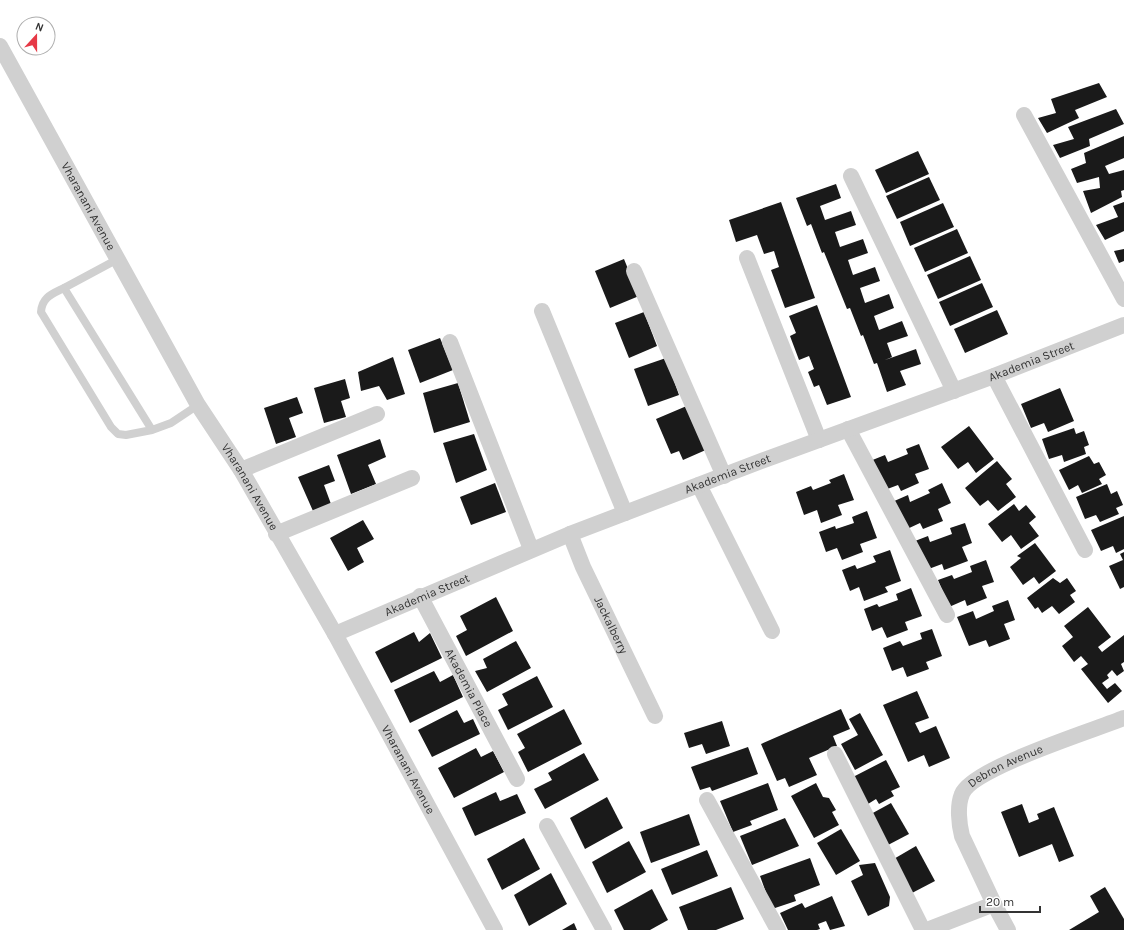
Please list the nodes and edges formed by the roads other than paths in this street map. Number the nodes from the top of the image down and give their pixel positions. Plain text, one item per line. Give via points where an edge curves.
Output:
1 (0, 46) edge
2 (1024, 115) dead end
3 (851, 176) dead end
4 (747, 258) dead end
5 (118, 259) junction
6 (634, 270) dead end
7 (64, 288) junction
8 (1124, 299) edge
9 (542, 311) dead end
10 (1124, 325) edge
11 (450, 342) dead end
12 (994, 376) junction
13 (954, 391) junction
14 (198, 404) junction
15 (377, 414) dead end
16 (848, 429) junction
17 (152, 430) junction
18 (819, 440) junction
19 (241, 470) junction
20 (724, 476) junction
21 (412, 478) dead end
22 (699, 485) junction
23 (625, 513) junction
24 (276, 534) junction
25 (570, 534) junction
26 (531, 549) junction
27 (1085, 550) dead end
28 (420, 596) junction
29 (947, 615) dead end
30 (772, 631) dead end
31 (335, 634) junction
32 (655, 716) dead end
33 (1124, 718) edge
34 (834, 754) dead end
35 (517, 780) dead end
36 (707, 800) dead end
37 (547, 826) dead end
38 (994, 904) junction
39 (495, 930) edge
40 (604, 930) edge
41 (778, 930) edge
42 (923, 930) edge
43 (927, 930) edge
44 (1008, 930) edge

1 - 5 street, Vharanani Avenue
2 - 8 street
3 - 13 street
4 - 18 street
5 - 7 lane
5 - 14 street, Vharanani Avenue
6 - 20 street
7 - 17 lane
7 - 17 lane via 46,298 41,312 111,427 118,434 126,435
9 - 23 street
10 - 12 street, Akademia Street
11 - 26 street
12 - 13 street, Akademia Street
12 - 27 street
13 - 16 street, Akademia Street
14 - 17 lane via 171,423
14 - 19 street, Vharanani Avenue
15 - 19 street
16 - 18 street, Akademia Street
16 - 29 street
18 - 20 street, Akademia Street
19 - 24 street, Vharanani Avenue
20 - 22 street, Akademia Street
21 - 24 street
22 - 23 street, Akademia Street
22 - 30 street
23 - 25 street, Akademia Street
24 - 31 street, Vharanani Avenue
25 - 26 street, Akademia Street
25 - 32 street, Jackalberry via 583,567
26 - 28 street, Akademia Street
28 - 31 street, Akademia Street
28 - 35 street, Akademia Place
31 - 39 street, Vharanani Avenue
33 - 38 street, Debron Avenue via 1000,766 975,779 962,793 959,824 962,836
34 - 42 street
36 - 41 street
37 - 40 street
38 - 43 street
38 - 44 street, Debron Avenue

